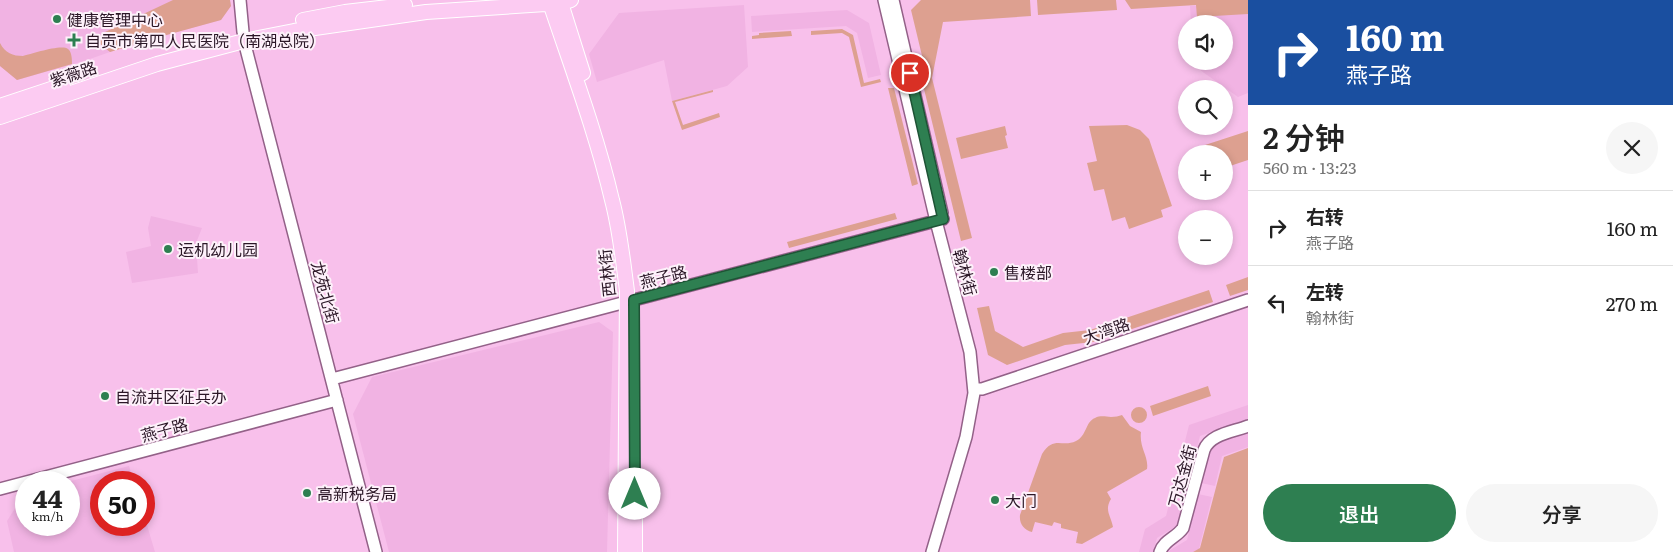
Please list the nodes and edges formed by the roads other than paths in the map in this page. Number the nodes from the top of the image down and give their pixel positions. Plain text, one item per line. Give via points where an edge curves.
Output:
1 (240, 0) edge
2 (463, 0) edge
3 (884, 0) edge
4 (893, 0) edge
5 (559, 1) edge
6 (243, 36) junction
7 (0, 106) edge
8 (0, 117) edge
9 (940, 220) junction
10 (630, 300) junction
11 (1248, 300) edge
12 (332, 379) junction
13 (978, 389) junction
14 (337, 400) junction
15 (1248, 426) edge
16 (0, 489) edge
17 (376, 552) edge
18 (625, 552) edge
19 (635, 552) edge
20 (932, 552) edge
21 (939, 552) edge
22 (1160, 552) edge

1 - 6 street, 龙苑北街
2 - 6 main road, 紫薇路 via 345,12
3 - 9 street, 翰林街
4 - 9 street, 翰林街
5 - 6 main road, 紫薇路 via 426,12
5 - 10 main road, 西林街 via 620,199 630,251
6 - 7 main road, 紫薇路 via 154,55
6 - 8 main road, 紫薇路
6 - 12 street, 龙苑北街
9 - 10 street, 燕子路
9 - 13 street, 翰林街 via 979,362
10 - 12 street, 燕子路
10 - 18 main road, 西林街
10 - 19 main road, 西林街
11 - 13 street, 大湾路
12 - 14 street, 龙苑北街
13 - 20 street, 翰林街
13 - 21 street, 翰林街 via 974,432
14 - 16 street, 燕子路
14 - 17 street, 龙苑北街
15 - 22 street, 万达金街 via 1208,442 1183,528 1166,542

